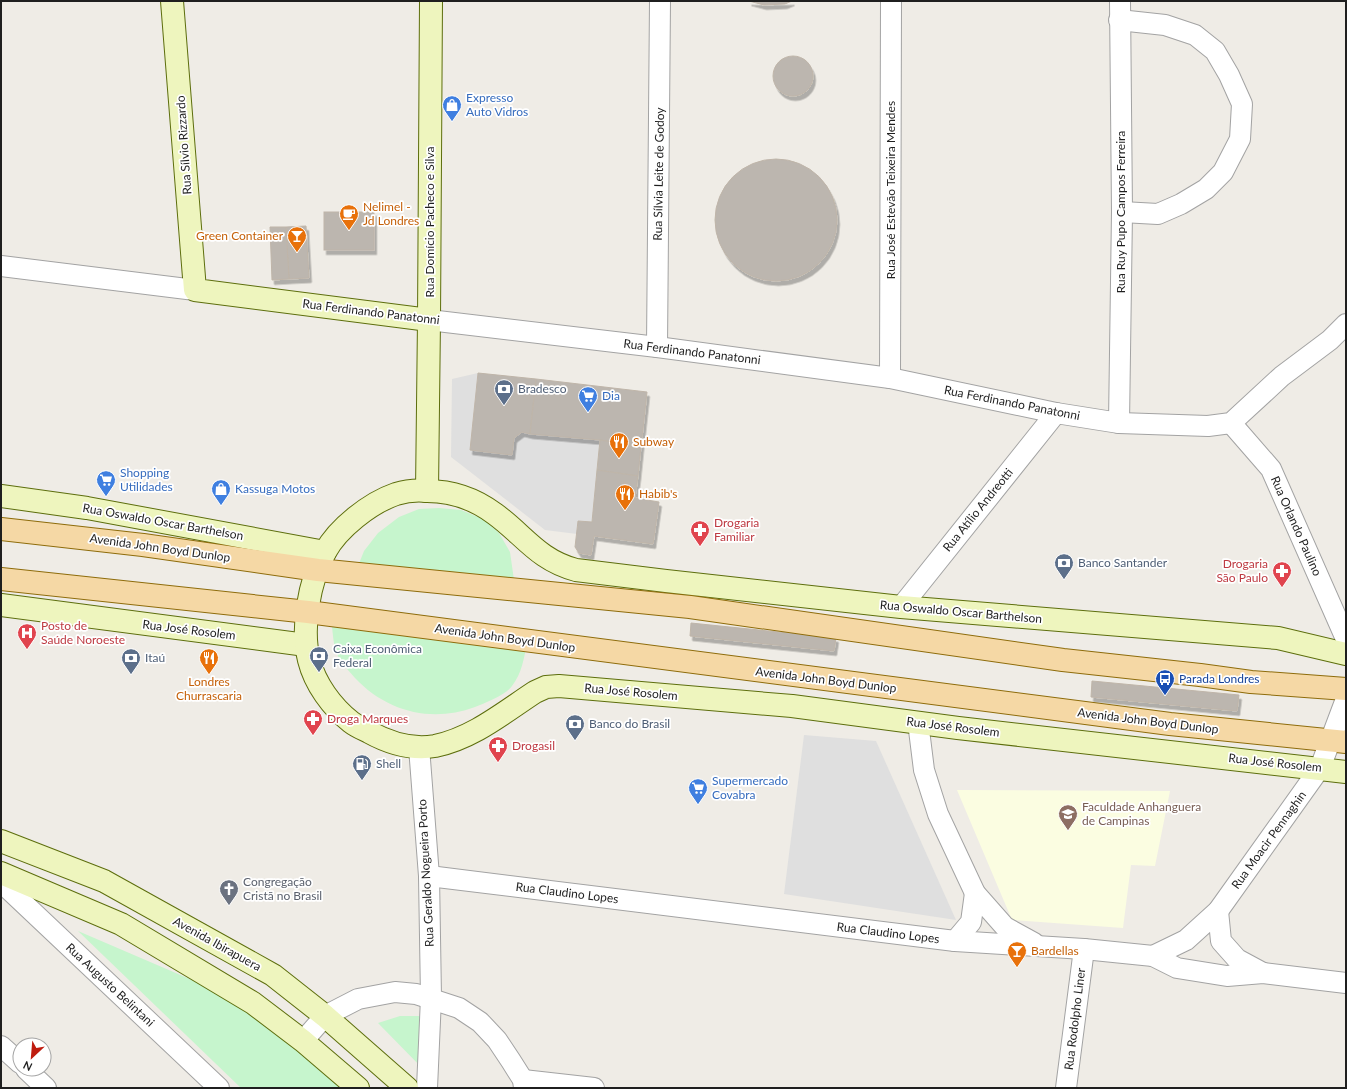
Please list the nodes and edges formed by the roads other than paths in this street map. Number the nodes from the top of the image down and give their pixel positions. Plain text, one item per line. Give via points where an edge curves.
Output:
1 (172, 1) edge
2 (431, 1) edge
3 (660, 1) edge
4 (891, 1) edge
5 (1120, 11) edge
6 (1122, 212) junction
7 (1, 266) edge
8 (195, 290) junction
9 (429, 320) junction
10 (1346, 324) edge
11 (657, 347) junction
12 (890, 378) junction
13 (1056, 413) junction
14 (1119, 423) junction
15 (1231, 423) junction
16 (427, 490) junction
17 (1, 496) edge
18 (1, 529) edge
19 (322, 561) junction
20 (1, 580) edge
21 (1, 606) edge
22 (901, 607) junction
23 (308, 612) junction
24 (1346, 639) edge
25 (306, 645) junction
26 (1346, 654) edge
27 (1346, 689) edge
28 (1346, 699) edge
29 (918, 722) junction
30 (1338, 741) edge
31 (419, 747) junction
32 (1320, 768) junction
33 (1346, 772) edge
34 (1, 841) edge
35 (1, 873) edge
36 (429, 876) junction
37 (1, 882) edge
38 (975, 893) junction
39 (1218, 911) junction
40 (956, 941) junction
41 (1039, 946) junction
42 (1084, 949) junction
43 (1153, 956) junction
44 (1263, 973) junction
45 (1346, 983) edge
46 (431, 998) junction
47 (325, 1016) junction
48 (303, 1041) junction
49 (1, 1046) edge
50 (12, 1056) edge
51 (34, 1077) edge
52 (523, 1084) edge
53 (46, 1088) edge
54 (219, 1088) edge
55 (358, 1088) edge
56 (407, 1088) edge
57 (427, 1088) edge
58 (594, 1088) edge
59 (1066, 1088) edge

1 - 8 street, Rua Sílvio Rizzardo
2 - 9 street, Rua Domício Pacheco e Silva
3 - 11 street, Rua Sílvia Leite de Godoy
4 - 12 street, Rua José Estevão Teixeira Mendes
5 - 6 street, Rua Ruy Pupo Campos Ferreira
5 - 6 street via 1195,35 1215,51 1242,104 1240,139 1223,172 1206,189 1158,214
6 - 14 street, Rua Ruy Pupo Campos Ferreira
7 - 8 street, Rua Ferdinando Panatonni
8 - 9 street, Rua Ferdinando Panatonni
9 - 11 street, Rua Ferdinando Panatonni
9 - 16 street, Rua Domício Pacheco e Silva
10 - 15 street via 1330,340 1282,376
11 - 12 street, Rua Ferdinando Panatonni
12 - 13 street, Rua Ferdinando Panatonni
13 - 14 street, Rua Ferdinando Panatonni
13 - 22 street, Rua Atílio Andreotti
14 - 15 street, Rua Ferdinando Panatonni via 1208,426
15 - 24 street, Rua Orlando Paulino via 1271,469
16 - 19 street via 402,493 381,501 355,518 346,526
16 - 22 street, Rua Oswaldo Oscar Barthelson via 446,492 481,505 550,560 576,570
17 - 19 street, Rua Oswaldo Oscar Barthelson via 87,508
18 - 19 main road, Avenida John Boyd Dunlop
19 - 23 street via 313,584
19 - 27 main road, Avenida John Boyd Dunlop via 525,592 690,607 1063,660 1250,682
20 - 23 main road, Avenida John Boyd Dunlop
21 - 25 street, Rua José Rosolem
22 - 26 street, Rua Oswaldo Oscar Barthelson via 1278,638
23 - 25 street
23 - 30 main road, Avenida John Boyd Dunlop via 1170,724
25 - 31 street via 309,661 319,685 329,700 352,723 384,740 398,745
28 - 30 street, Rua Moacir Pennaghin
29 - 31 street, Rua José Rosolem via 792,706 559,686 546,687 535,692 473,733 447,743
29 - 32 street, Rua José Rosolem
29 - 38 street via 924,770 938,814
30 - 32 street, Rua Moacir Pennaghin
31 - 36 street, Rua Geraldo Nogueira Porto
32 - 33 street, Rua José Rosolem
32 - 39 street, Rua Moacir Pennaghin
34 - 47 street, Avenida Ibirapuera via 104,881 273,975
35 - 48 street via 121,924 253,1003
36 - 40 street, Rua Claudino Lopes
36 - 46 street, Rua Geraldo Nogueira Porto
37 - 54 street, Rua Augusto Belintani
38 - 40 street via 971,922
38 - 41 street via 1005,927
39 - 43 street, Rua Moacir Pennaghin via 1186,940
39 - 44 street via 1221,941 1237,959
40 - 41 street, Rua Claudino Lopes
41 - 42 street, Rua Claudino Lopes
42 - 43 street, Rua Claudino Lopes
42 - 59 street, Rua Rodolpho Liner
43 - 44 street, Rua Claudino Lopes via 1178,968 1227,976
44 - 45 street, Rua Claudino Lopes
46 - 47 street via 395,992 358,999
46 - 52 street via 459,1008 480,1022 511,1060
46 - 57 street, Rua Geraldo Nogueira Porto
47 - 48 street
47 - 56 street, Avenida Ibirapuera
48 - 55 street
49 - 50 street
51 - 53 street
52 - 58 street

